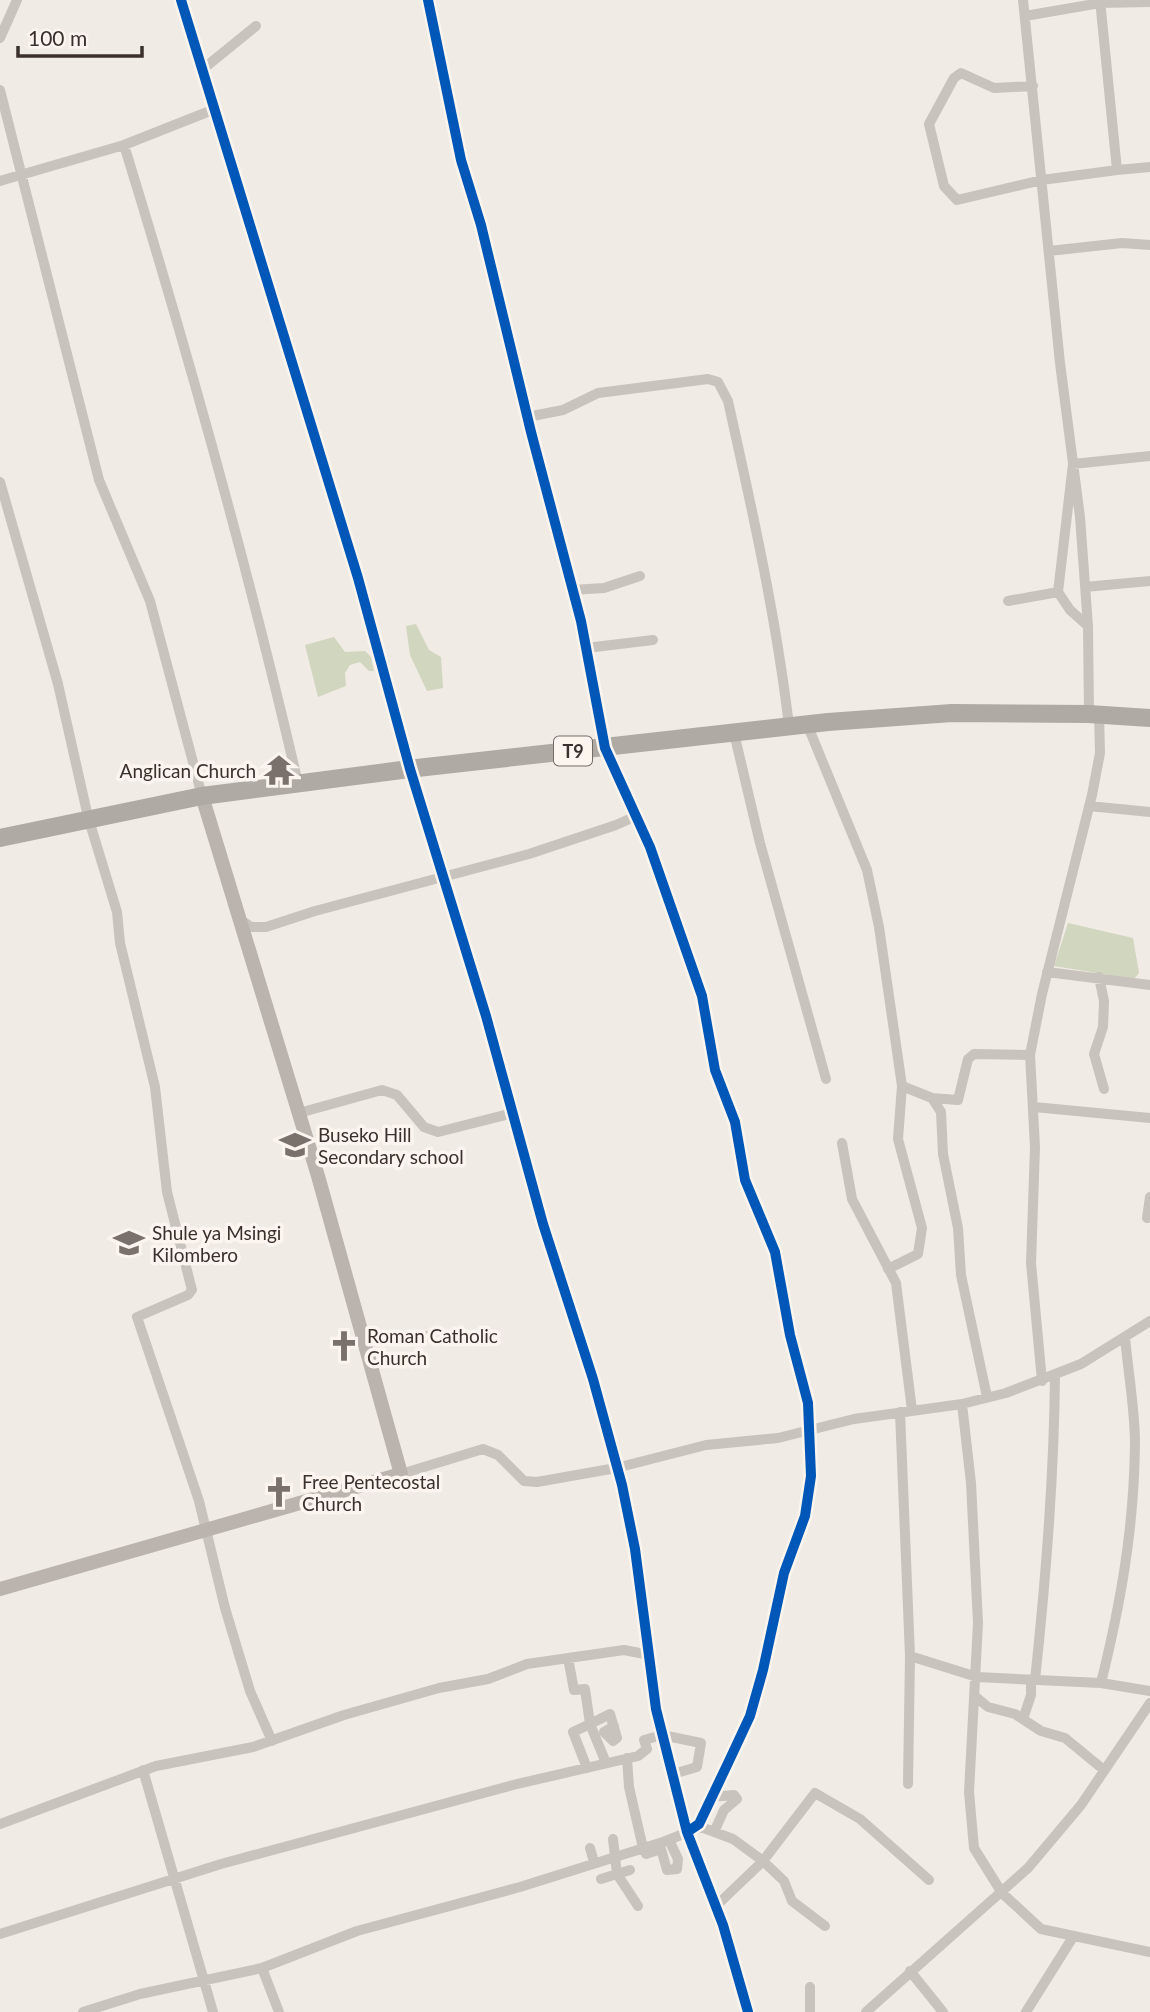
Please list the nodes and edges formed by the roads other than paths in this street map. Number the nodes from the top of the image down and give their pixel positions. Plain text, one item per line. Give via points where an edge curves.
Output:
1 (17, 0) edge
2 (181, 0) edge
3 (428, 0) edge
4 (1023, 0) edge
5 (1100, 2) edge
6 (1150, 2) edge
7 (1025, 16) junction
8 (256, 26) dead end
9 (0, 38) edge
10 (203, 69) junction
11 (1033, 86) junction
12 (0, 90) edge
13 (215, 109) junction
14 (124, 145) junction
15 (1150, 167) edge
16 (1117, 170) junction
17 (22, 176) junction
18 (1042, 180) junction
19 (0, 181) edge
20 (1150, 245) edge
21 (1049, 251) junction
22 (527, 417) junction
23 (1150, 456) edge
24 (1073, 464) junction
25 (0, 482) edge
26 (640, 576) dead end
27 (1150, 580) edge
28 (1085, 587) junction
29 (572, 590) junction
30 (1058, 593) junction
31 (1009, 601) dead end
32 (1088, 626) junction
33 (653, 640) dead end
34 (586, 648) junction
35 (1094, 715) junction
36 (1150, 718) edge
37 (798, 725) junction
38 (734, 733) junction
39 (605, 748) junction
40 (410, 769) junction
41 (298, 783) junction
42 (202, 796) junction
43 (1089, 806) junction
44 (1150, 812) edge
45 (636, 816) junction
46 (88, 817) junction
47 (0, 838) edge
48 (443, 877) junction
49 (240, 919) junction
50 (1047, 971) junction
51 (1099, 977) junction
52 (1150, 985) edge
53 (1030, 1055) junction
54 (826, 1079) dead end
55 (902, 1086) junction
56 (1104, 1089) dead end
57 (932, 1098) junction
58 (1034, 1107) junction
59 (513, 1112) junction
60 (299, 1113) junction
61 (1150, 1118) edge
62 (842, 1143) dead end
63 (1150, 1197) edge
64 (1147, 1218) dead end
65 (888, 1269) junction
66 (1150, 1321) edge
67 (363, 1336) junction
68 (426, 1336) dead end
69 (1125, 1337) junction
70 (1055, 1376) junction
71 (1042, 1381) junction
72 (987, 1397) junction
73 (962, 1404) junction
74 (912, 1410) junction
75 (900, 1412) junction
76 (810, 1430) junction
77 (616, 1468) junction
78 (401, 1474) junction
79 (208, 1532) junction
80 (0, 1589) edge
81 (650, 1655) junction
82 (910, 1656) junction
83 (568, 1658) junction
84 (977, 1677) junction
85 (1033, 1680) junction
86 (1101, 1683) junction
87 (1150, 1691) edge
88 (976, 1697) junction
89 (1150, 1703) edge
90 (1023, 1718) junction
91 (590, 1724) junction
92 (614, 1726) dead end
93 (662, 1735) junction
94 (272, 1741) junction
95 (627, 1758) junction
96 (606, 1763) junction
97 (587, 1768) junction
98 (143, 1770) junction
99 (1104, 1770) junction
100 (673, 1774) junction
101 (908, 1784) dead end
102 (711, 1797) junction
103 (0, 1824) edge
104 (715, 1830) junction
105 (687, 1832) junction
106 (613, 1839) dead end
107 (669, 1840) junction
108 (590, 1848) dead end
109 (643, 1848) junction
110 (616, 1856) junction
111 (763, 1861) junction
112 (594, 1862) junction
113 (630, 1870) dead end
114 (617, 1874) junction
115 (174, 1879) junction
116 (601, 1879) dead end
117 (929, 1880) dead end
118 (1002, 1893) junction
119 (638, 1906) dead end
120 (716, 1906) junction
121 (825, 1926) dead end
122 (0, 1934) edge
123 (1073, 1937) junction
124 (1150, 1952) edge
125 (262, 1968) junction
126 (910, 1970) junction
127 (204, 1979) junction
128 (810, 1987) dead end
129 (83, 2012) edge
130 (213, 2012) edge
131 (279, 2012) edge
132 (748, 2012) edge
133 (810, 2012) edge
134 (866, 2012) edge
135 (943, 2012) edge
136 (1026, 2012) edge

1 - 9 street
2 - 10 street
3 - 22 street via 458,147
4 - 7 street
5 - 6 street
5 - 7 street
5 - 16 street
7 - 11 street
8 - 10 street
10 - 13 street
11 - 18 street
11 - 18 street via 994,88 961,73 929,124 944,186 952,198 972,198
12 - 17 street
13 - 14 street
13 - 40 street via 358,578
14 - 17 street
14 - 41 street via 186,350 264,636
15 - 16 street
16 - 18 street
17 - 19 street
17 - 42 street via 99,480 150,601
18 - 21 street
20 - 21 street via 1122,243
21 - 24 street
22 - 29 street
22 - 37 street via 563,410 598,393 708,379 718,382 728,401
23 - 24 street
24 - 28 street
24 - 30 street
25 - 46 street via 58,684
26 - 29 street via 604,588
27 - 28 street
28 - 32 street
29 - 34 street
30 - 31 street
30 - 32 street
32 - 35 street
33 - 34 street
34 - 39 street
35 - 36 highway, T9
35 - 37 highway, T9 via 952,713
35 - 43 street via 1100,753
37 - 38 highway, T9
37 - 55 street via 867,870
38 - 39 highway, T9
38 - 54 street
39 - 40 highway, T9
39 - 45 street
40 - 41 highway, T9
40 - 48 street
41 - 42 highway, T9
42 - 46 highway, T9
42 - 49 street
43 - 44 street
43 - 50 street
45 - 48 street via 529,854
45 - 76 street via 702,996 715,1070 735,1122 745,1180 775,1252
46 - 47 highway, T9
46 - 79 street via 117,912 120,943 155,1087 167,1192 192,1290 137,1317
48 - 49 street via 266,928 251,927
48 - 59 street
49 - 60 street
50 - 51 street
50 - 53 street
51 - 52 street
51 - 56 street via 1103,1027 1094,1054
53 - 57 street via 974,1054 968,1059 958,1100
53 - 58 street
55 - 57 street
55 - 65 street via 898,1139 922,1228 918,1254
57 - 72 street via 941,1112 961,1275
58 - 61 street
58 - 71 street via 1031,1263
59 - 60 street via 438,1132 424,1127 397,1096 382,1090
59 - 77 street
60 - 67 street
62 - 65 street via 852,1199
63 - 64 street
65 - 74 street via 896,1283 904,1328
66 - 69 street
67 - 68 street
67 - 78 street
69 - 70 street
69 - 86 street via 1135,1441 1131,1532 1122,1597
70 - 71 street
70 - 85 street via 1051,1502
71 - 72 street
72 - 73 street
73 - 74 street
73 - 84 street via 971,1483
74 - 75 street
75 - 76 street
75 - 82 street
76 - 77 street via 706,1445
76 - 102 street via 811,1476 805,1516 784,1573 750,1716
77 - 78 street via 524,1481 498,1455 482,1449
77 - 81 street via 635,1549
78 - 79 street
79 - 80 street
79 - 94 street via 250,1690
81 - 83 street via 624,1650
81 - 93 street
82 - 84 street
82 - 101 street
83 - 91 street via 574,1690 585,1689
83 - 94 street via 527,1664 488,1679 376,1706
84 - 85 street
84 - 88 street
85 - 86 street
85 - 90 street
86 - 87 street
88 - 90 street via 988,1707
88 - 118 street via 970,1819 974,1848
89 - 99 street
90 - 99 street via 1041,1731 1065,1738
91 - 92 street via 610,1714
91 - 96 street
91 - 97 street via 573,1732
93 - 95 street via 644,1740 647,1749
93 - 100 street
93 - 100 street via 701,1743 697,1767
94 - 98 street
95 - 96 street
95 - 109 street
96 - 97 street
97 - 115 street
98 - 103 street
98 - 115 street
99 - 118 street via 1052,1840
100 - 105 street
102 - 104 street via 734,1795 737,1799 724,1810
102 - 105 street via 699,1824
104 - 105 street via 701,1827
104 - 111 street
105 - 107 street
105 - 120 street
106 - 110 street
107 - 109 street
107 - 109 street via 678,1859 677,1869 667,1870 661,1849 646,1854
108 - 112 street
109 - 110 street
110 - 112 street
110 - 114 street
111 - 117 street via 814,1793 860,1819
111 - 120 street
111 - 121 street via 784,1881 792,1901
112 - 125 street via 357,1931
113 - 114 street
114 - 116 street
114 - 119 street
115 - 122 street
115 - 127 street
118 - 123 street via 1041,1929
118 - 126 street
120 - 132 street
123 - 124 street
123 - 136 street
125 - 127 street
125 - 131 street
126 - 134 street
126 - 135 street
127 - 129 street
127 - 130 street
128 - 133 street

